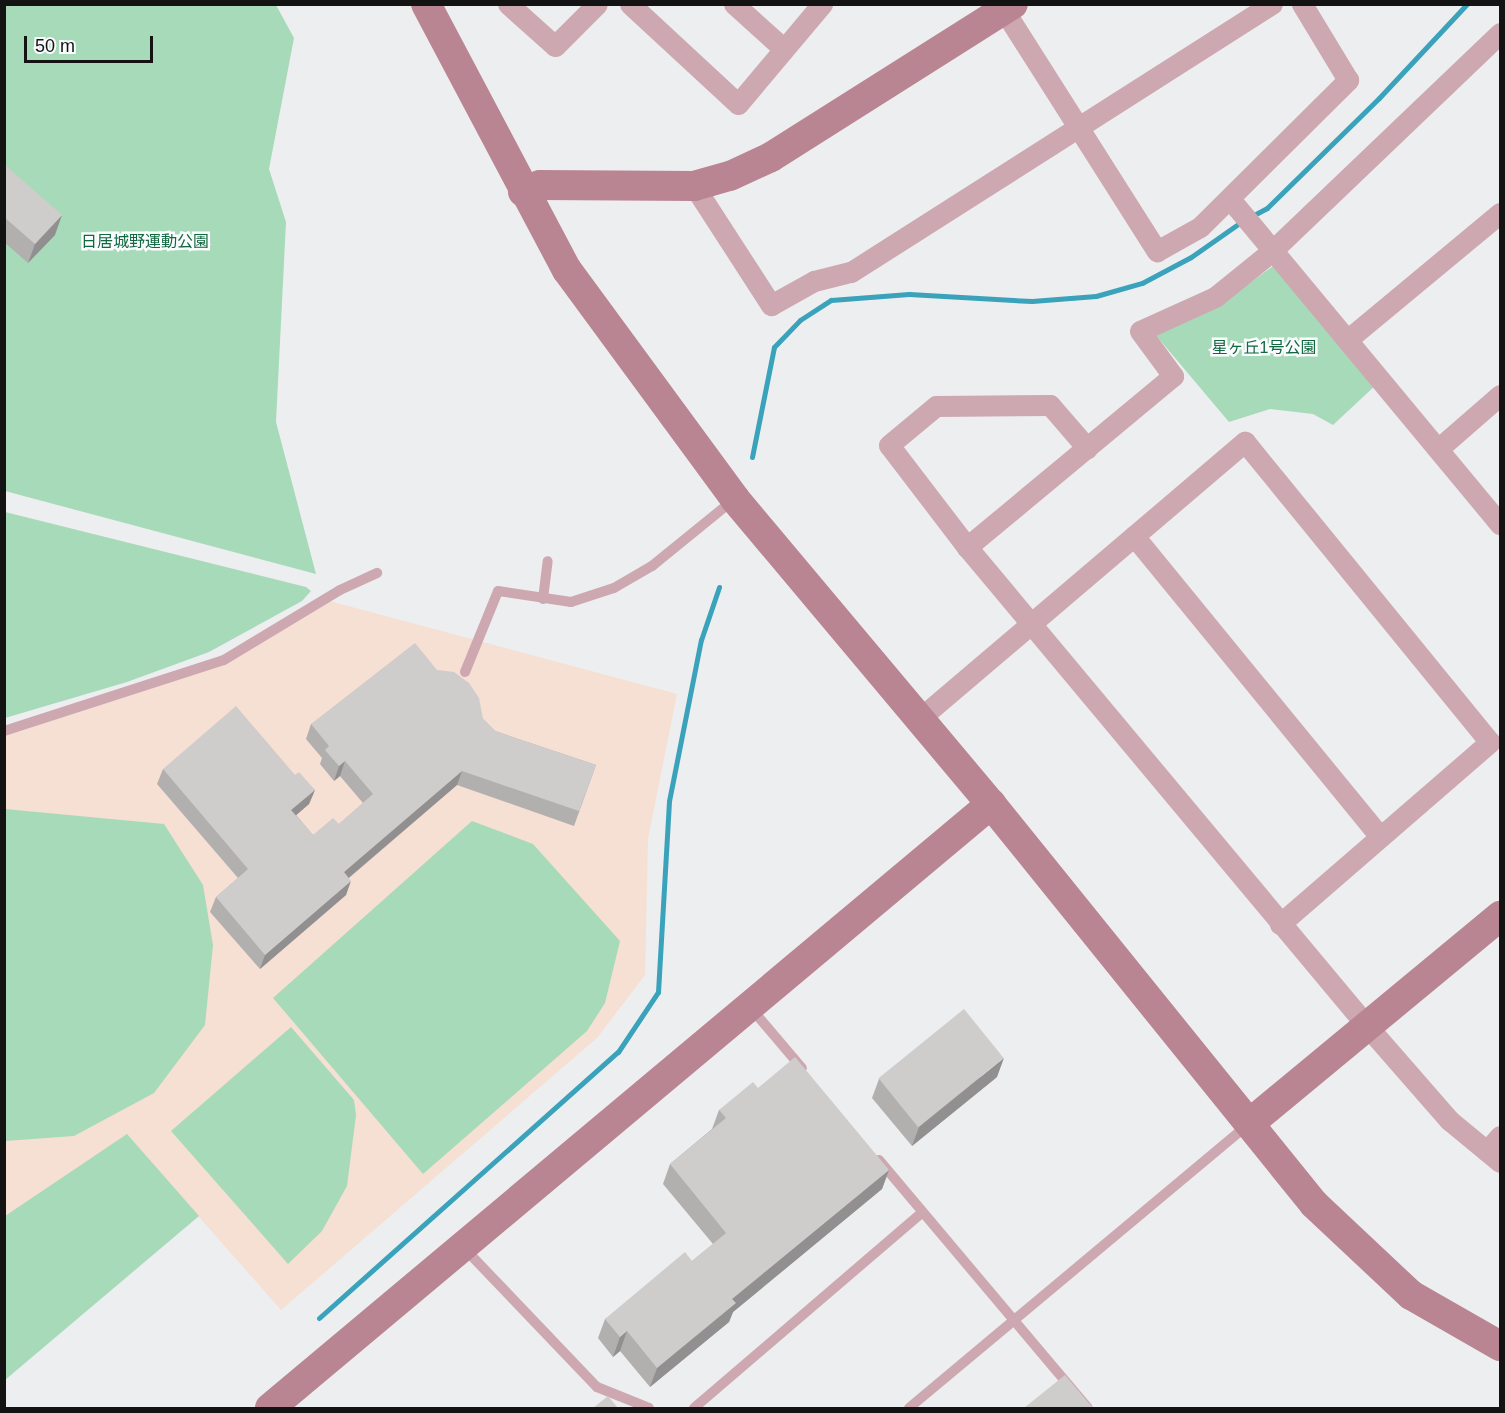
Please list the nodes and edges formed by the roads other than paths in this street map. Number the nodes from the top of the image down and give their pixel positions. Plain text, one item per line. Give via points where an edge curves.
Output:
1 (426, 4) edge
2 (508, 4) edge
3 (597, 4) edge
4 (630, 4) edge
5 (734, 4) edge
6 (822, 4) edge
7 (1272, 4) edge
8 (1302, 4) edge
9 (1005, 7) edge
10 (1500, 33) edge
11 (784, 49) junction
12 (1080, 130) junction
13 (694, 186) junction
14 (522, 192) junction
15 (1230, 199) junction
16 (1500, 213) edge
17 (1272, 251) junction
18 (1347, 340) junction
19 (1500, 395) edge
20 (1087, 448) junction
21 (1438, 449) junction
22 (735, 499) junction
23 (1500, 524) edge
24 (1134, 536) junction
25 (967, 547) junction
26 (548, 561) dead end
27 (377, 573) dead end
28 (543, 599) junction
29 (1030, 623) junction
30 (465, 672) dead end
31 (919, 719) junction
32 (4, 731) edge
33 (991, 804) junction
34 (1379, 835) junction
35 (1500, 916) edge
36 (1280, 924) junction
37 (750, 1006) junction
38 (1367, 1026) junction
39 (810, 1078) edge
40 (1250, 1123) junction
41 (870, 1150) edge
42 (1496, 1150) edge
43 (923, 1212) junction
44 (462, 1247) junction
45 (1014, 1320) junction
46 (1500, 1346) edge
47 (270, 1408) edge
48 (649, 1408) edge
49 (694, 1408) edge
50 (909, 1408) edge
51 (1088, 1408) edge

1 - 14 street
2 - 3 street via 555,46
4 - 11 street via 738,104
5 - 11 street
6 - 11 street
7 - 12 street
8 - 15 street via 1347,80
9 - 12 street
9 - 13 street via 771,157 730,176
10 - 17 street
12 - 13 street via 851,272 814,281 771,305
12 - 15 street via 1157,251 1200,227
13 - 14 street via 540,185
14 - 22 street via 567,270
15 - 17 street
16 - 18 street
17 - 18 street
17 - 20 street via 1215,297 1140,332 1173,376
18 - 21 street
19 - 21 street
20 - 25 street
20 - 25 street via 1050,405 936,405 889,445
21 - 23 street
22 - 28 lane via 652,566 614,588 571,602
22 - 31 street
24 - 29 street
24 - 34 street
24 - 34 street via 1245,442 1490,742
25 - 29 street
26 - 28 lane
27 - 32 lane via 340,590 224,660
28 - 30 lane via 498,591
29 - 31 street
29 - 36 street
31 - 33 street
33 - 37 street
33 - 40 street
34 - 36 street
35 - 38 street
36 - 38 street
37 - 39 lane
37 - 44 street
38 - 40 street
38 - 42 street via 1449,1120
40 - 45 lane
40 - 46 street via 1314,1204 1411,1295
41 - 43 lane
43 - 45 lane
43 - 49 lane
44 - 47 street
44 - 48 lane via 597,1387
45 - 50 lane
45 - 51 lane

